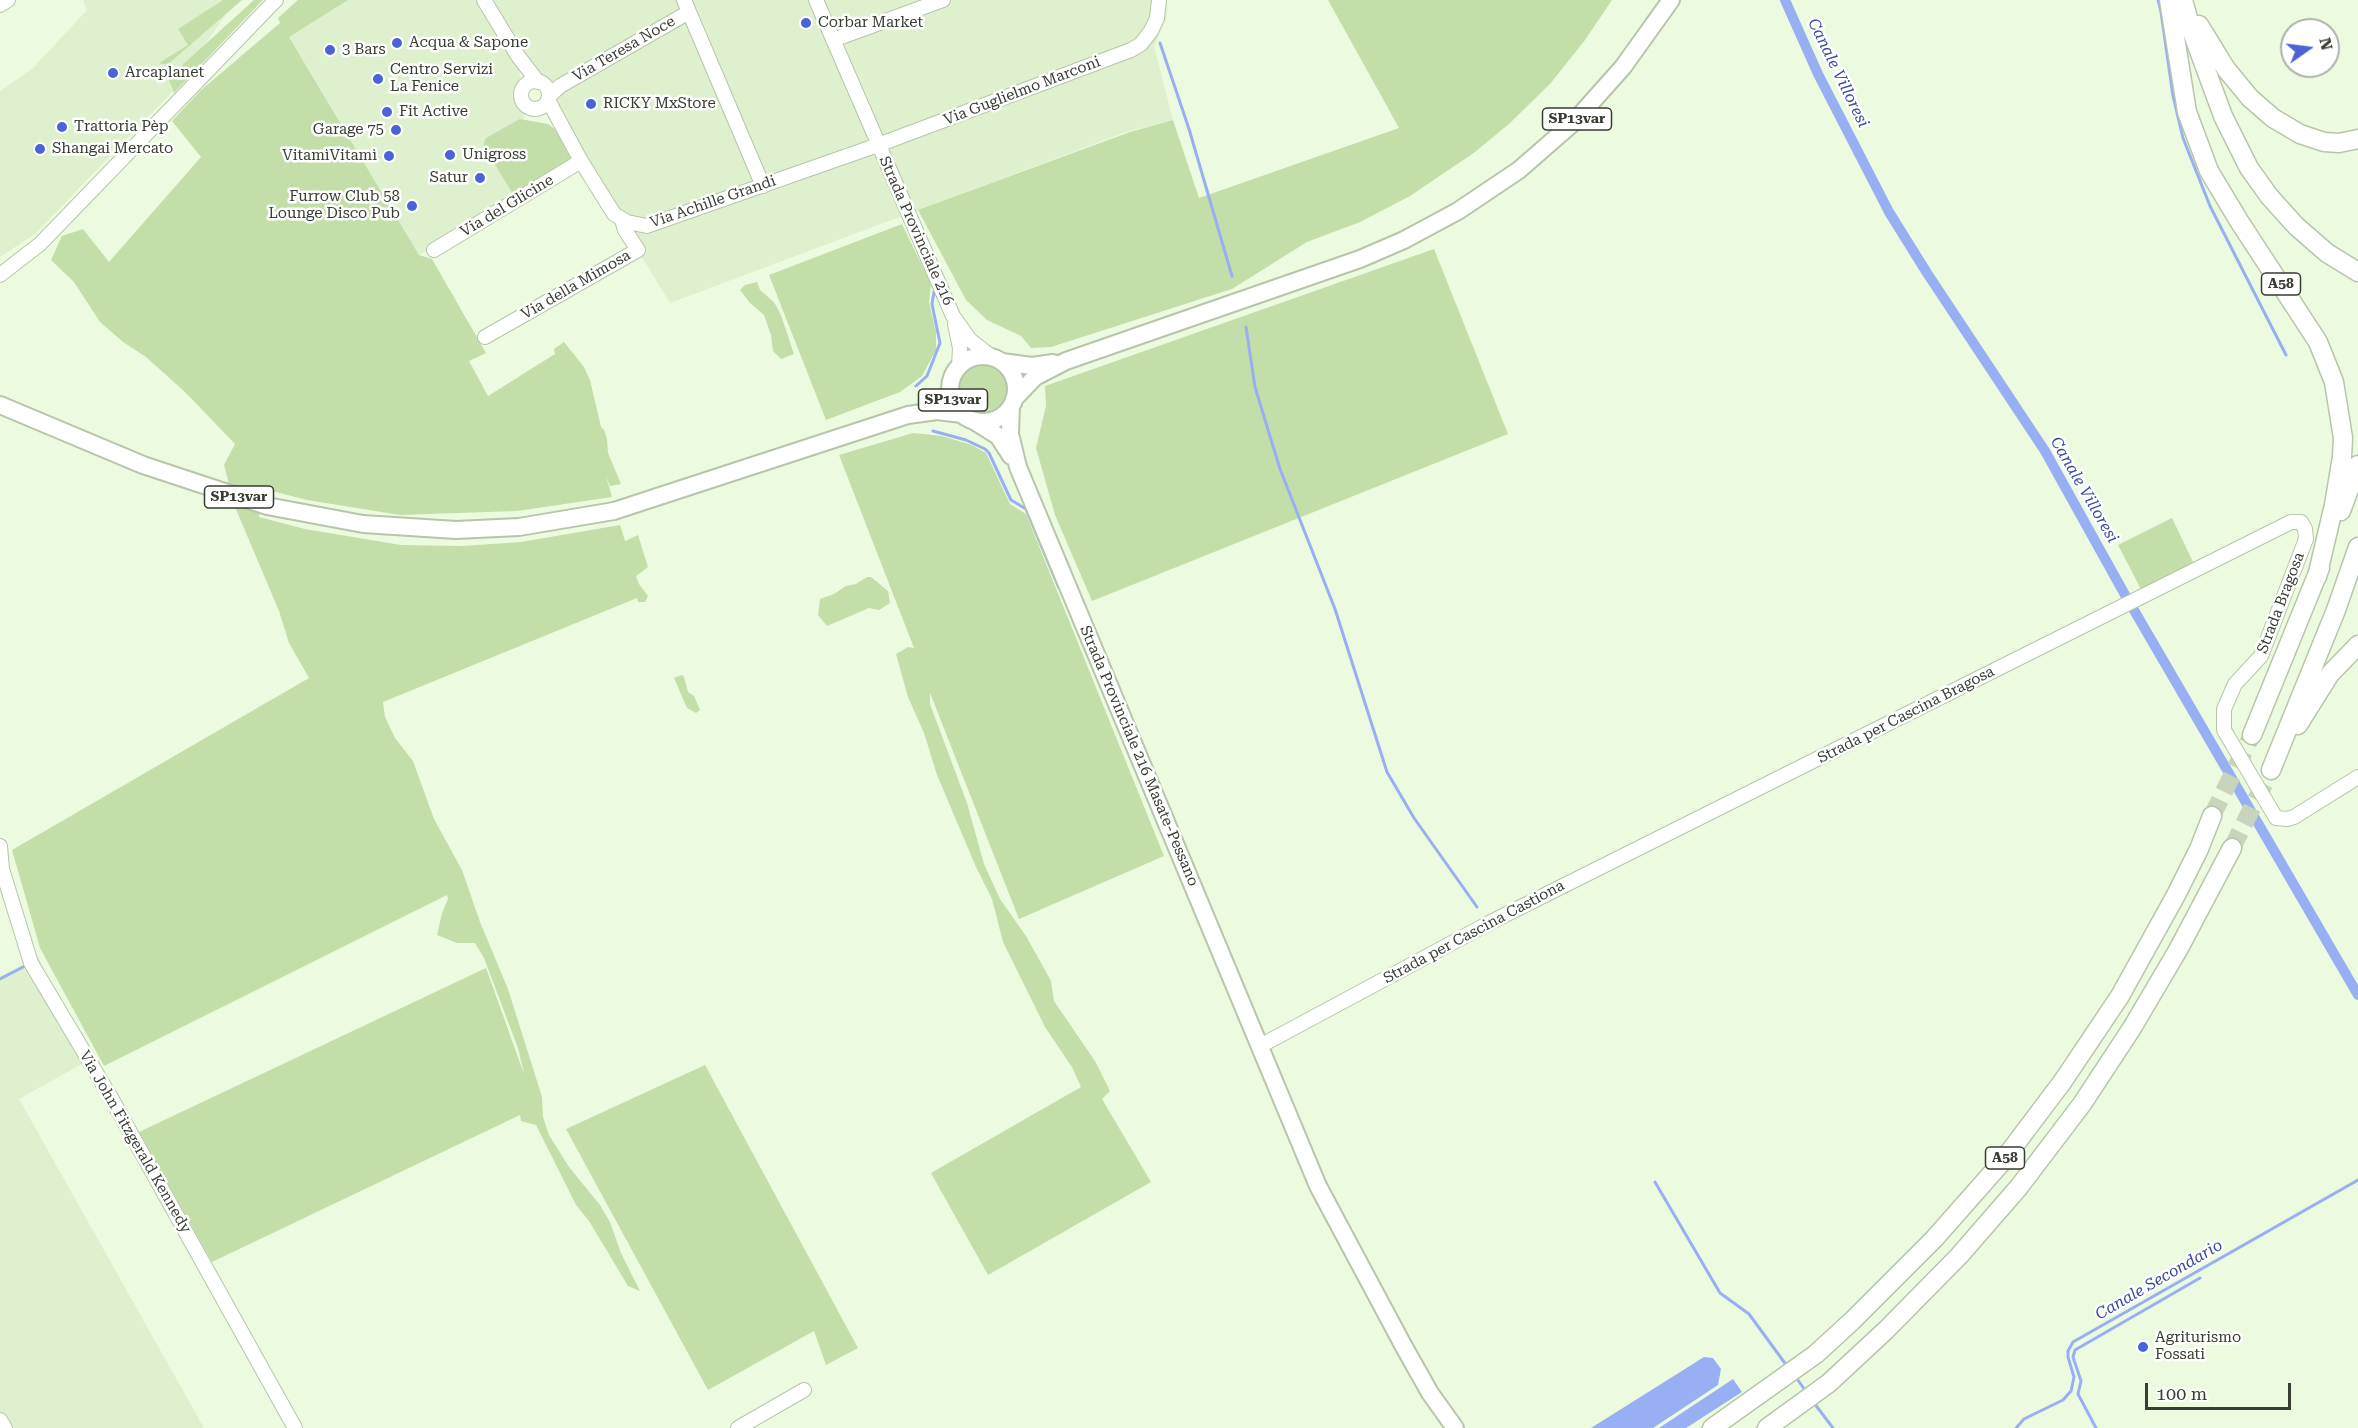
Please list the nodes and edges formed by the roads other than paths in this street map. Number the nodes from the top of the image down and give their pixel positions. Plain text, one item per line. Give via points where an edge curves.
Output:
1 (8, 0) edge
2 (276, 0) edge
3 (484, 0) edge
4 (816, 0) edge
5 (943, 0) edge
6 (1158, 0) edge
7 (1671, 0) edge
8 (2169, 0) edge
9 (2178, 0) edge
10 (2183, 0) edge
11 (2188, 0) edge
12 (0, 5) edge
13 (686, 6) edge
14 (2191, 29) junction
15 (833, 40) junction
16 (518, 56) junction
17 (522, 89) junction
18 (544, 90) junction
19 (536, 110) junction
20 (560, 124) junction
21 (2358, 139) edge
22 (878, 145) junction
23 (580, 161) junction
24 (763, 186) junction
25 (622, 220) junction
26 (434, 250) dead end
27 (2358, 272) edge
28 (0, 275) edge
29 (953, 316) junction
30 (485, 337) dead end
31 (997, 360) junction
32 (1066, 362) junction
33 (956, 373) junction
34 (1013, 402) junction
35 (0, 405) edge
36 (908, 415) junction
37 (967, 417) junction
38 (2358, 465) edge
39 (1018, 467) junction
40 (2358, 547) edge
41 (2317, 578) junction
42 (2129, 602) joint
43 (2358, 645) edge
44 (2252, 735) tunnel mouth
45 (2358, 777) edge
46 (2212, 816) tunnel mouth
47 (1689, 822) joint
48 (0, 846) edge
49 (2232, 848) tunnel mouth
50 (2, 877) edge
51 (1260, 1046) junction
52 (804, 1390) dead end
53 (0, 1420) edge
54 (4, 1428) edge
55 (296, 1428) edge
56 (738, 1428) edge
57 (1455, 1428) edge
58 (1712, 1428) edge
59 (1767, 1428) edge

1 - 12 street
2 - 28 street via 40,244
3 - 16 street
4 - 15 street, Strada Provinciale 216
5 - 15 street
6 - 22 street, Via Guglielmo Marconi via 1155,22 1146,38 1131,50
7 - 32 main road, SP13var via 1627,63 1574,122 1519,170 1448,218 1360,260
8 - 41 highway, A58 via 2187,112 2210,171 2318,342 2334,382 2343,438 2342,457
9 - 14 highway
10 - 14 highway
11 - 21 highway via 2216,55 2265,112 2287,128 2311,138 2333,143
13 - 18 street, Via Teresa Noce via 560,86
13 - 24 street
14 - 27 highway via 2225,122 2256,178 2296,226 2327,253
15 - 22 street, Strada Provinciale 216
16 - 17 street
16 - 18 street
17 - 18 street via 529,82
17 - 19 street via 523,104
18 - 19 street via 544,106
18 - 20 street
19 - 20 street
20 - 23 street
22 - 24 street, Via Achille Grandi
22 - 29 street, Strada Provinciale 216
23 - 25 street
23 - 26 street, Via del Glicine
24 - 25 street, Via Achille Grandi via 652,224
25 - 30 street, Via della Mimosa via 638,250
29 - 31 street, Strada Provinciale 216 via 970,340
29 - 33 street, Strada Provinciale 216 via 959,345
31 - 32 main road, SP13var via 1032,366
31 - 33 main road, SP13var via 974,357
31 - 34 main road via 1015,381
32 - 34 main road, SP13var via 1035,377
33 - 36 main road, SP13var via 934,400
33 - 37 main road, SP13var via 952,398
34 - 37 main road, SP13var via 1005,414 993,420 983,422
34 - 39 main road via 1010,437
35 - 36 main road, SP13var via 143,465 267,506 372,525 456,530 519,526 614,511
36 - 37 main road, SP13var via 937,411
37 - 39 main road via 998,436
38 - 41 highway, A58
39 - 51 main road, Strada Provinciale 216 Masate-Pessano
40 - 43 highway via 2271,770 2323,684
41 - 44 highway, A58
42 - 45 street, Strada Bragosa via 2291,522 2301,522 2306,539 2273,626 2257,663 2235,684 2223,722 2227,737 2276,818 2294,817
42 - 47 street, Strada per Cascina Bragosa
46 - 58 highway, A58 via 2176,895 2120,996 2010,1152 1939,1235 1862,1312 1816,1354
47 - 51 street, Strada per Cascina Castiona via 1489,923
48 - 50 street, Via John Fitzgerald Kennedy
49 - 59 highway, A58 via 2132,1028 2019,1187 1886,1330 1829,1383
50 - 55 street, Via John Fitzgerald Kennedy via 33,967 121,1115
51 - 57 main road, Strada Provinciale 216 Masate-Pessano via 1330,1210 1430,1393
52 - 56 street
53 - 54 street

